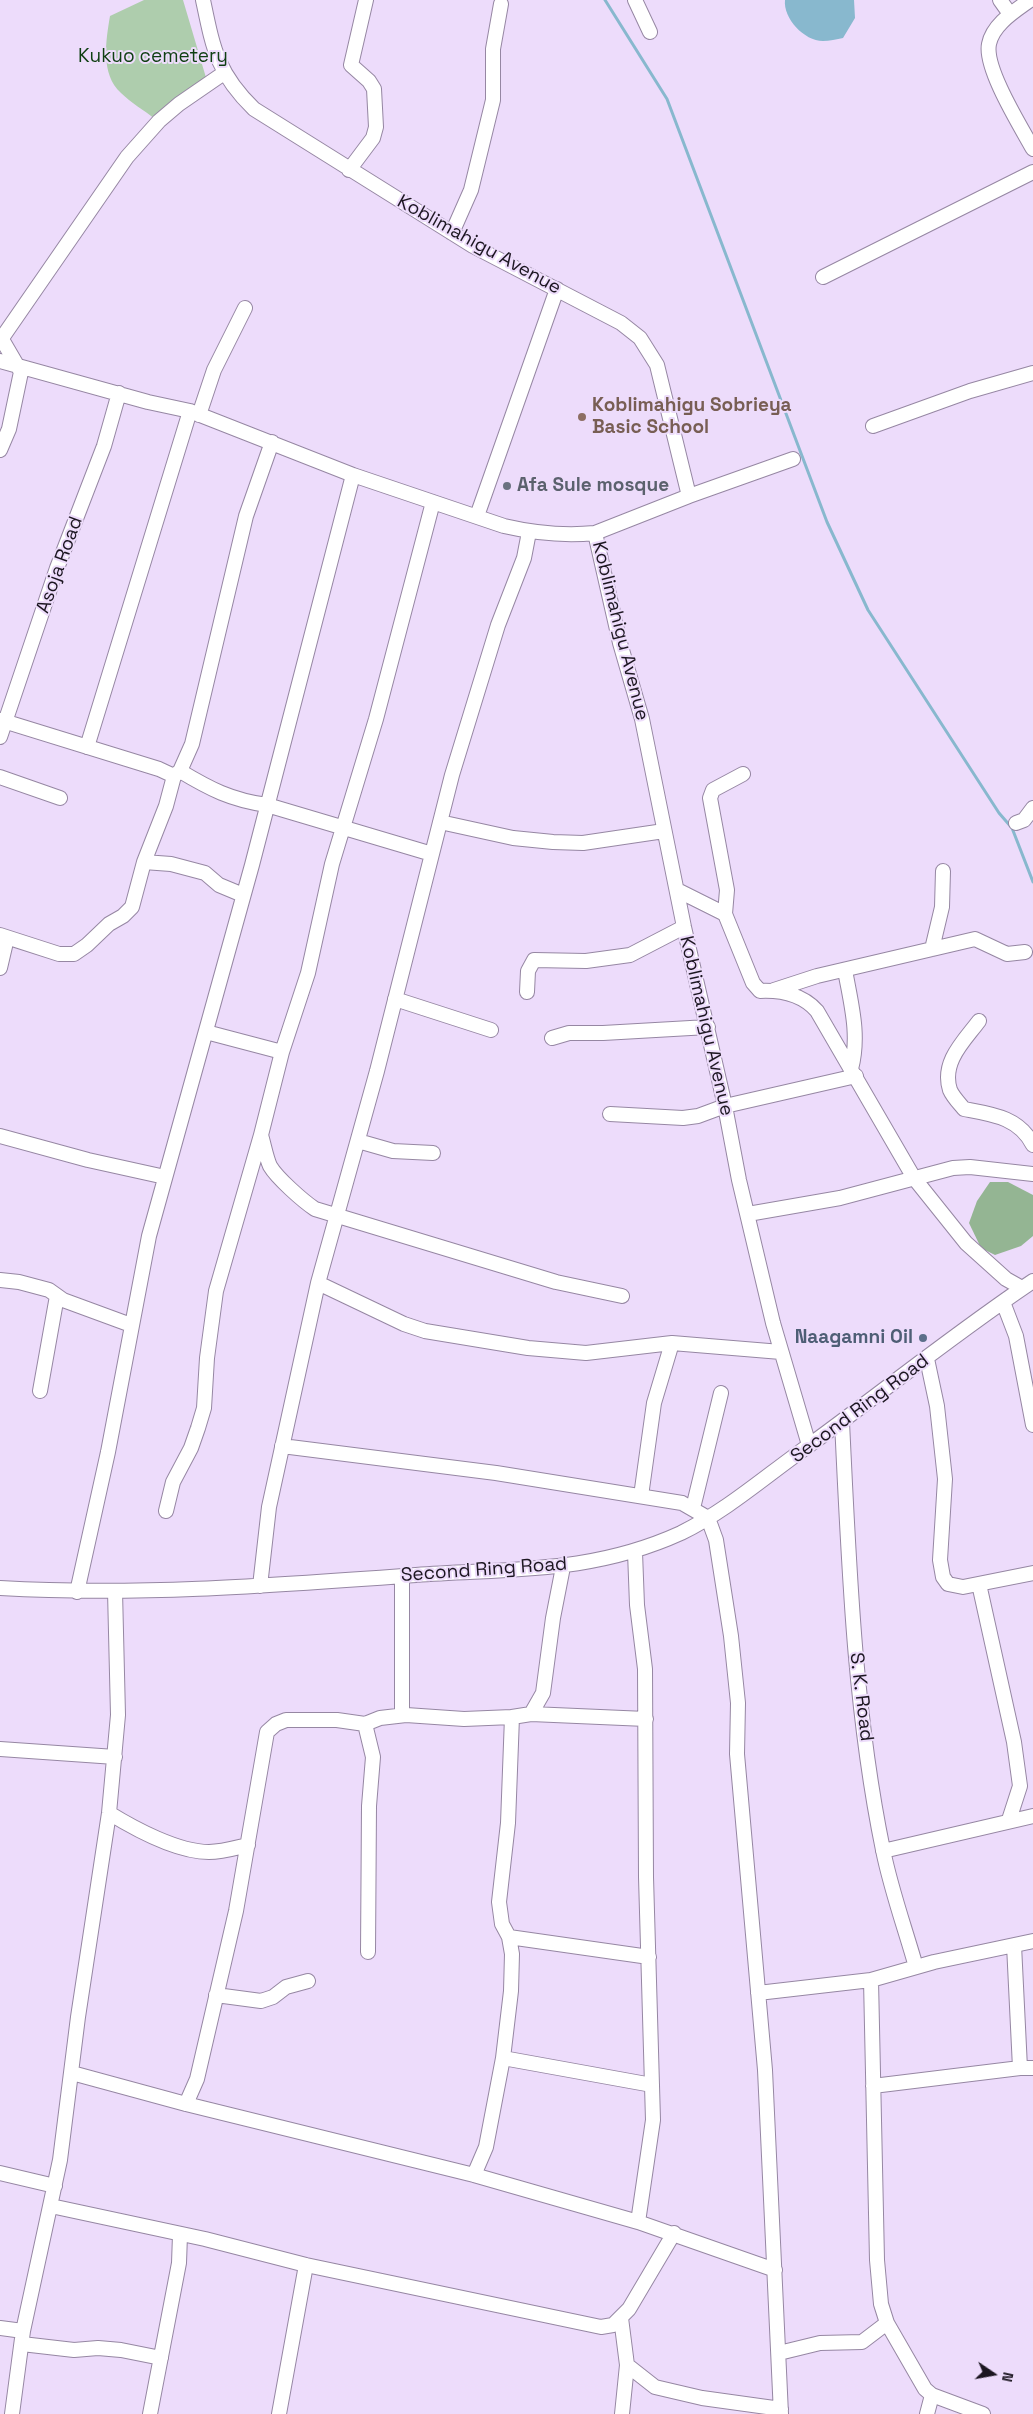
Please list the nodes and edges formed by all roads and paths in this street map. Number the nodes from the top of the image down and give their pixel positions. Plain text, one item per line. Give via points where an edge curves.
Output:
1 (203, 0) edge
2 (366, 0) edge
3 (635, 0) edge
4 (1000, 0) edge
5 (1030, 0) edge
6 (501, 4) dead end
7 (1010, 14) junction
8 (650, 32) dead end
9 (224, 73) junction
10 (1033, 149) edge
11 (349, 170) junction
12 (1033, 172) edge
13 (452, 233) junction
14 (823, 277) dead end
15 (557, 289) junction
16 (245, 308) dead end
17 (1, 337) edge
18 (0, 361) edge
19 (19, 366) junction
20 (1033, 373) edge
21 (119, 392) junction
22 (194, 413) junction
23 (873, 426) dead end
24 (272, 442) junction
25 (0, 450) edge
26 (793, 459) dead end
27 (353, 475) junction
28 (689, 496) junction
29 (433, 502) junction
30 (477, 516) junction
31 (529, 532) junction
32 (595, 533) junction
33 (3, 721) edge
34 (0, 737) edge
35 (87, 747) junction
36 (177, 774) junction
37 (743, 774) dead end
38 (0, 777) edge
39 (60, 798) dead end
40 (266, 805) junction
41 (1033, 808) edge
42 (440, 822) junction
43 (1016, 823) dead end
44 (342, 827) junction
45 (664, 831) junction
46 (432, 854) junction
47 (144, 862) junction
48 (943, 871) dead end
49 (677, 890) junction
50 (243, 895) junction
51 (725, 914) junction
52 (684, 927) junction
53 (3, 937) edge
54 (932, 949) junction
55 (1025, 952) dead end
56 (0, 968) edge
57 (845, 970) junction
58 (771, 990) junction
59 (527, 992) dead end
60 (396, 999) junction
61 (979, 1021) dead end
62 (708, 1027) junction
63 (491, 1030) dead end
64 (206, 1032) junction
65 (552, 1038) dead end
66 (282, 1052) junction
67 (853, 1072) junction
68 (725, 1106) junction
69 (610, 1114) dead end
70 (0, 1136) edge
71 (261, 1136) junction
72 (358, 1141) junction
73 (1033, 1145) edge
74 (433, 1153) dead end
75 (1033, 1174) edge
76 (165, 1177) junction
77 (914, 1178) junction
78 (748, 1214) junction
79 (336, 1217) junction
80 (0, 1280) edge
81 (318, 1283) junction
82 (1027, 1285) edge
83 (57, 1296) junction
84 (622, 1296) dead end
85 (1003, 1302) junction
86 (131, 1325) junction
87 (672, 1342) junction
88 (781, 1352) junction
89 (927, 1359) junction
90 (40, 1391) dead end
91 (720, 1393) dead end
92 (842, 1422) junction
93 (1033, 1426) edge
94 (809, 1445) junction
95 (282, 1446) junction
96 (641, 1496) junction
97 (692, 1508) junction
98 (166, 1511) dead end
99 (708, 1518) junction
100 (635, 1552) junction
101 (563, 1567) junction
102 (1033, 1572) edge
103 (402, 1576) junction
104 (979, 1584) junction
105 (260, 1586) junction
106 (0, 1588) edge
107 (115, 1591) junction
108 (77, 1592) junction
109 (531, 1714) junction
110 (402, 1715) junction
111 (512, 1717) junction
112 (646, 1719) junction
113 (365, 1724) junction
114 (0, 1748) edge
115 (115, 1757) junction
116 (109, 1813) junction
117 (1033, 1816) edge
118 (1009, 1820) junction
119 (248, 1846) junction
120 (883, 1851) junction
121 (509, 1937) junction
122 (1033, 1941) edge
123 (1014, 1945) junction
124 (368, 1952) dead end
125 (649, 1957) junction
126 (916, 1967) junction
127 (871, 1980) junction
128 (308, 1981) dead end
129 (758, 1993) junction
130 (216, 1995) junction
131 (503, 2058) junction
132 (1027, 2068) edge
133 (72, 2072) junction
134 (652, 2085) junction
135 (873, 2086) junction
136 (186, 2104) junction
137 (0, 2173) edge
138 (474, 2175) junction
139 (55, 2186) junction
140 (51, 2206) junction
141 (638, 2222) junction
142 (674, 2233) junction
143 (180, 2235) junction
144 (306, 2265) junction
145 (774, 2270) junction
146 (621, 2318) junction
147 (887, 2323) junction
148 (0, 2328) edge
149 (22, 2338) junction
150 (780, 2352) junction
151 (161, 2358) junction
152 (627, 2364) junction
153 (932, 2395) junction
154 (781, 2412) edge
155 (12, 2414) edge
156 (150, 2414) edge
157 (278, 2414) edge
158 (622, 2414) edge
159 (927, 2414) edge
160 (983, 2414) edge

1 - 9 street, Koblimahigu Avenue via 214,48
2 - 11 street via 351,65 374,89 376,127 373,138
3 - 8 street
4 - 7 street
5 - 7 street
6 - 13 street via 493,49 493,100 471,190
7 - 10 street via 996,28 989,44 991,64 1004,97
9 - 11 street, Koblimahigu Avenue via 254,109
9 - 17 street via 159,121 127,157
11 - 13 street, Koblimahigu Avenue
12 - 14 street
13 - 15 street, Koblimahigu Avenue
15 - 28 street, Koblimahigu Avenue via 630,329 652,353
15 - 30 street
16 - 22 street
17 - 19 street
18 - 19 street
19 - 21 street
19 - 25 street via 20,382 9,429
20 - 23 street via 970,391
21 - 22 street
21 - 33 street, Asoja Road via 101,454
22 - 24 street
22 - 35 street
24 - 27 street
24 - 36 street via 246,516 192,744
26 - 28 street
27 - 29 street
27 - 40 street
28 - 32 street, Koblimahigu Avenue
29 - 30 street
29 - 44 street via 376,718
30 - 31 street
31 - 32 street
31 - 42 street via 524,558 498,625
32 - 45 street, Koblimahigu Avenue via 620,644 642,719
33 - 34 street, Asoja Road
33 - 35 street
35 - 36 street
36 - 40 street via 216,793 242,802
36 - 47 street
37 - 51 street via 713,790 710,798 727,890
38 - 39 street
40 - 44 street
40 - 50 street
41 - 43 street via 1024,820
42 - 45 street via 553,842 583,843
42 - 46 street
44 - 46 street
44 - 66 street via 308,973
45 - 49 street, Koblimahigu Avenue
46 - 60 street
47 - 50 street via 171,864 205,873 219,885
47 - 53 street via 132,908 74,954 58,954
48 - 54 street via 942,908
49 - 51 street
49 - 52 street, Koblimahigu Avenue
50 - 64 street
51 - 58 street via 753,983 760,991
52 - 59 street via 630,955 586,961 534,960 528,971
52 - 62 street, Koblimahigu Avenue
53 - 56 street
54 - 55 street via 975,939 1007,954
54 - 57 street
57 - 58 street
57 - 67 street via 856,1031
58 - 67 street via 810,1002
60 - 63 street
60 - 72 street
61 - 73 street via 953,1055 948,1070 950,1090 964,1109 1001,1116 1017,1124
62 - 65 street via 569,1033
62 - 68 street, Koblimahigu Avenue
64 - 66 street
64 - 76 street via 192,1072
66 - 71 street
67 - 68 street
67 - 77 street
68 - 69 street via 683,1118
68 - 78 street, Koblimahigu Avenue via 738,1180
70 - 76 street
71 - 79 street via 270,1166 299,1199
71 - 98 street via 216,1291 204,1408 191,1448 172,1482
72 - 74 street via 393,1151
72 - 79 street
75 - 77 street via 970,1167
76 - 86 street via 148,1236
77 - 78 street via 840,1198
77 - 82 street via 984,1262
78 - 88 street, Koblimahigu Avenue
79 - 81 street
79 - 84 street via 556,1282
80 - 83 street via 41,1288
81 - 87 street via 425,1331 528,1348 586,1353
81 - 95 street
82 - 85 street, Second Ring Road
83 - 86 street
83 - 90 street
85 - 89 street, Second Ring Road
85 - 93 street via 1016,1336
86 - 108 street via 108,1452
87 - 88 street
87 - 96 street via 654,1403
88 - 94 street, Koblimahigu Avenue
89 - 92 street, Second Ring Road
89 - 104 street via 937,1406 945,1479 940,1569 948,1584 963,1587
91 - 97 street
92 - 94 street, Second Ring Road
92 - 120 street, S. K. Road via 854,1639
94 - 99 street, Second Ring Road
95 - 96 street via 496,1473
95 - 105 street via 269,1507
96 - 97 street via 682,1503
97 - 99 street
99 - 100 street, Second Ring Road
99 - 129 street via 716,1540 731,1636
100 - 101 street, Second Ring Road
100 - 112 street
101 - 103 street, Second Ring Road
101 - 109 street via 543,1693
102 - 104 street
103 - 105 street, Second Ring Road
103 - 110 street
104 - 118 street via 1014,1742 1020,1786
105 - 107 street, Second Ring Road
106 - 108 street, Second Ring Road
107 - 108 street, Second Ring Road
107 - 115 street via 118,1715
109 - 111 street
109 - 112 street
110 - 111 street via 464,1719
110 - 113 street
111 - 121 street via 508,1823 499,1902 502,1924
112 - 125 street
113 - 119 street via 337,1720 286,1720 267,1732
113 - 124 street via 373,1758 368,1822
114 - 115 street
115 - 116 street
116 - 119 street via 191,1850 210,1852
116 - 133 street
117 - 118 street
118 - 120 street
119 - 130 street
120 - 126 street, S. K. Road
121 - 125 street
121 - 131 street via 512,1972
122 - 123 street
123 - 126 street
123 - 132 street
125 - 134 street
126 - 127 street
127 - 129 street
127 - 135 street
128 - 130 street via 286,1987 273,1998 260,2001
129 - 145 street via 765,2070
130 - 136 street via 197,2079
131 - 134 street
131 - 138 street via 486,2147
132 - 135 street
133 - 136 street
133 - 139 street
134 - 141 street via 653,2120
135 - 147 street via 877,2260 881,2304
136 - 138 street
137 - 139 street
138 - 141 street
139 - 140 street
140 - 143 street
140 - 149 street
141 - 142 street
142 - 145 street
142 - 146 street
143 - 144 street
143 - 151 street via 179,2263
144 - 146 street via 601,2327 613,2325
144 - 157 street
145 - 150 street
146 - 152 street
147 - 150 street via 862,2342 820,2343
147 - 153 street via 925,2389
148 - 149 street
149 - 151 street via 74,2350 121,2350
149 - 155 street
150 - 154 street
151 - 156 street
152 - 154 street via 655,2387
152 - 158 street
153 - 159 street
153 - 160 street

